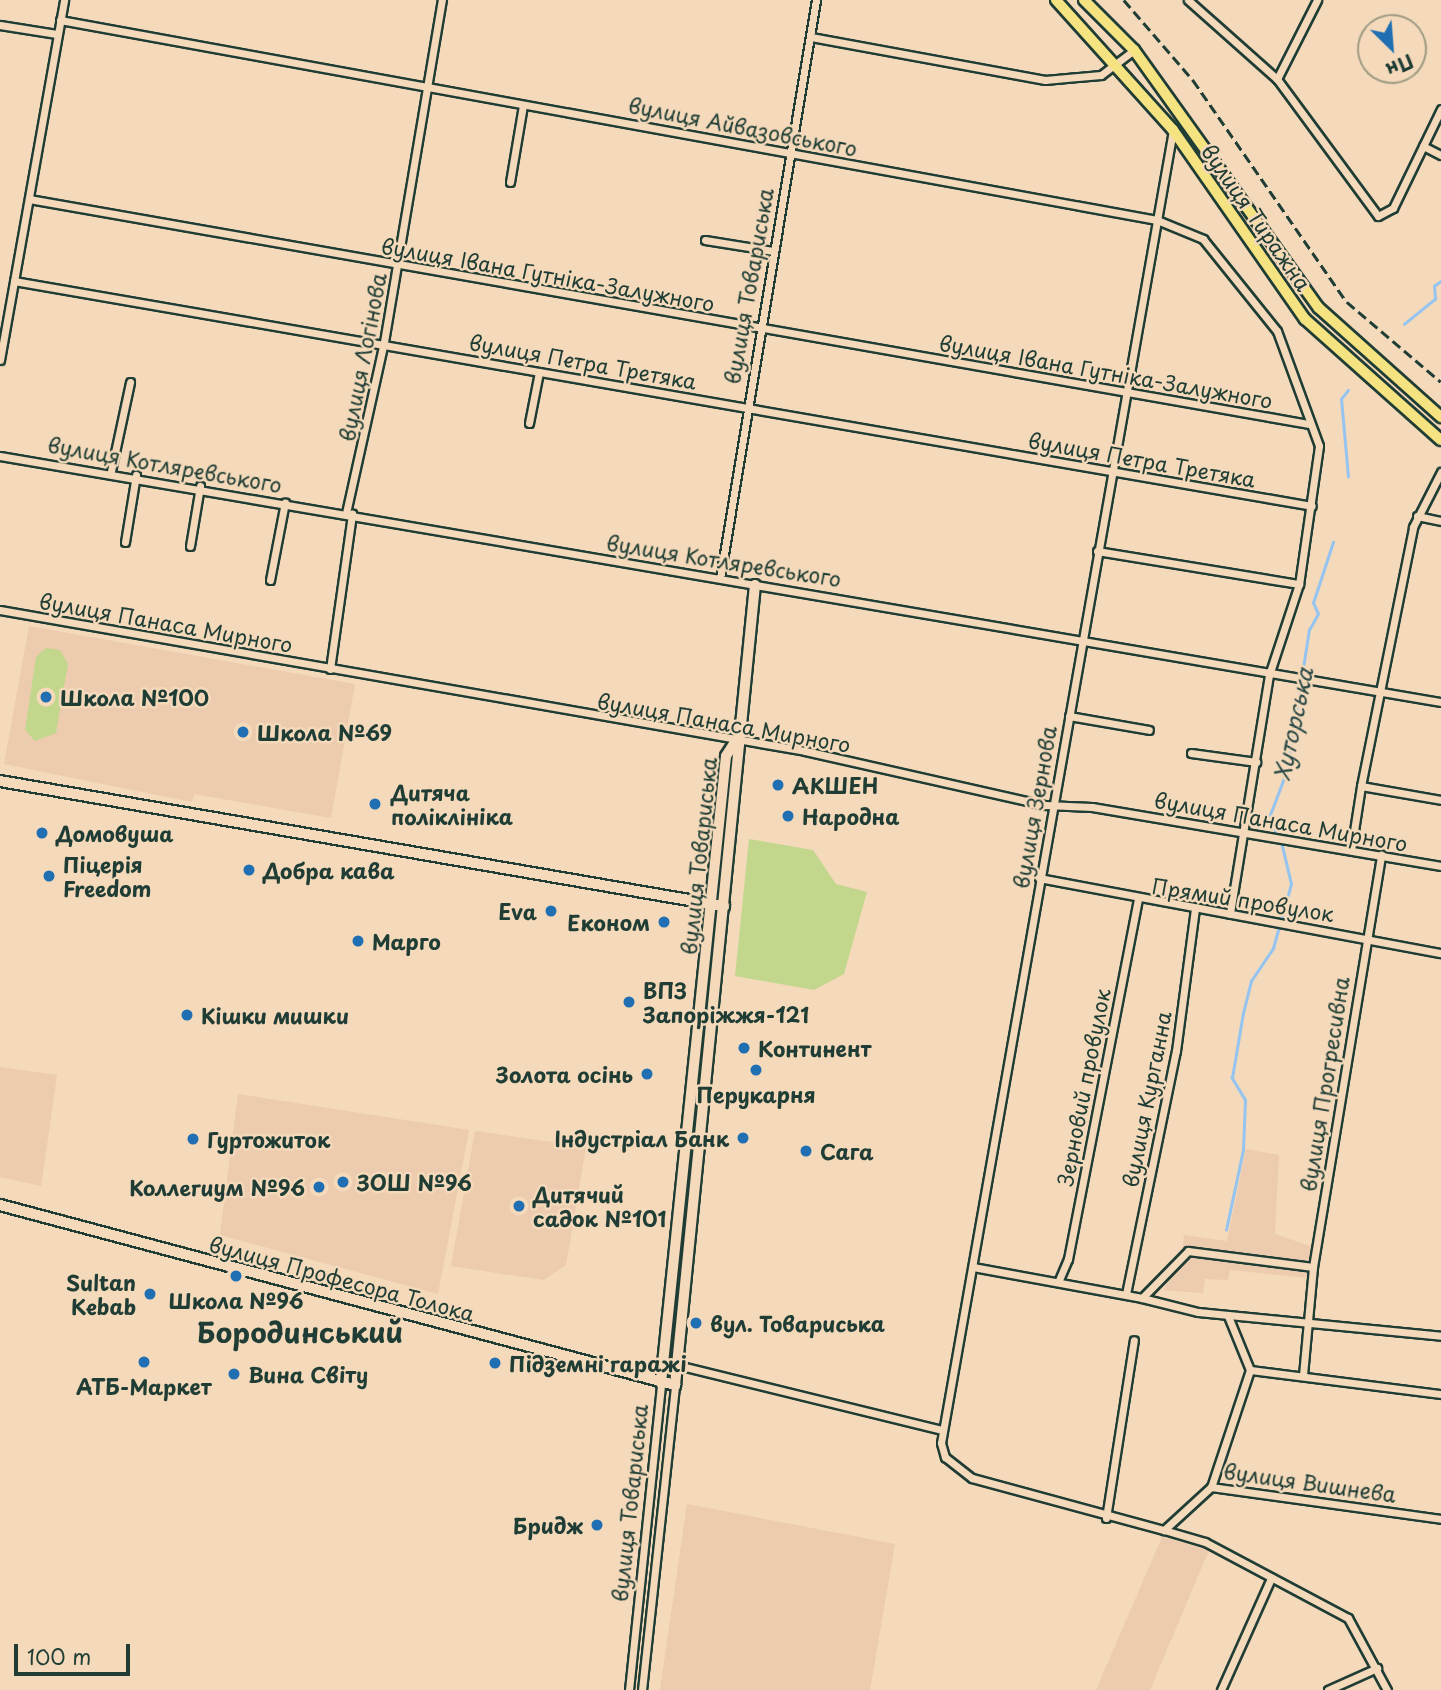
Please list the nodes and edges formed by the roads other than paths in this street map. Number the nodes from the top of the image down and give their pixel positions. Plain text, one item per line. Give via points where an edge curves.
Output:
1 (64, 0) edge
2 (442, 0) edge
3 (816, 0) edge
4 (1056, 0) edge
5 (1084, 0) edge
6 (1188, 0) edge
7 (1317, 0) edge
8 (60, 20) junction
9 (0, 25) edge
10 (56, 34) junction
11 (811, 37) junction
12 (1134, 50) junction
13 (1119, 64) junction
14 (1277, 79) junction
15 (429, 91) junction
16 (523, 105) junction
17 (1441, 109) edge
18 (1173, 130) junction
19 (1423, 146) junction
20 (791, 153) junction
21 (1441, 155) edge
22 (510, 183) dead end
23 (29, 199) junction
24 (1157, 220) junction
25 (705, 240) dead end
26 (773, 251) junction
27 (397, 266) junction
28 (14, 281) junction
29 (760, 328) junction
30 (383, 342) junction
31 (0, 360) edge
32 (539, 372) junction
33 (130, 382) dead end
34 (1125, 392) junction
35 (748, 407) junction
36 (1441, 417) edge
37 (529, 423) dead end
38 (1309, 424) junction
39 (1441, 440) edge
40 (0, 456) edge
41 (111, 471) junction
42 (1441, 472) edge
43 (1111, 473) junction
44 (136, 475) junction
45 (200, 486) junction
46 (285, 502) junction
47 (1312, 506) junction
48 (349, 514) junction
49 (1417, 516) junction
50 (1441, 522) edge
51 (125, 542) dead end
52 (190, 546) dead end
53 (1097, 551) junction
54 (720, 578) junction
55 (270, 580) dead end
56 (1299, 584) junction
57 (755, 585) junction
58 (0, 610) edge
59 (1082, 641) junction
60 (330, 669) junction
61 (1269, 675) junction
62 (1378, 692) junction
63 (1441, 702) edge
64 (1069, 716) junction
65 (1149, 730) dead end
66 (737, 738) junction
67 (1191, 753) dead end
68 (1256, 762) junction
69 (0, 781) edge
70 (1361, 786) junction
71 (1441, 800) edge
72 (1055, 806) junction
73 (1245, 833) junction
74 (1351, 850) junction
75 (1381, 855) junction
76 (1441, 866) edge
77 (1040, 878) junction
78 (1138, 899) junction
79 (710, 905) junction
80 (724, 906) junction
81 (1195, 909) junction
82 (1230, 915) junction
83 (709, 932) junction
84 (722, 934) junction
85 (1365, 937) junction
86 (1441, 953) edge
87 (0, 1205) edge
88 (973, 1267) junction
89 (1313, 1267) junction
90 (1059, 1280) junction
91 (1126, 1294) junction
92 (1142, 1298) junction
93 (1228, 1316) junction
94 (1308, 1319) junction
95 (1441, 1336) edge
96 (1135, 1340) dead end
97 (677, 1365) junction
98 (1250, 1370) junction
99 (1303, 1375) junction
100 (661, 1382) junction
101 (675, 1385) junction
102 (1441, 1394) edge
103 (941, 1430) junction
104 (1211, 1487) junction
105 (1106, 1518) junction
106 (1441, 1519) edge
107 (646, 1525) junction
108 (660, 1526) junction
109 (1164, 1531) junction
110 (1271, 1578) junction
111 (1377, 1668) junction
112 (629, 1690) edge
113 (642, 1690) edge
114 (1221, 1690) edge
115 (1328, 1690) edge
116 (1387, 1690) edge

1 - 8 street
2 - 15 street, вулиця Логінова
3 - 11 street, вулиця Товариська
4 - 13 main road, вулиця Тиражна
5 - 12 main road, вулиця Тиражна
6 - 14 street
7 - 14 street
8 - 10 street
8 - 15 street, вулиця Айвазовського
9 - 10 street
10 - 23 street
11 - 13 street via 1045,80 1093,78
11 - 20 street, вулиця Товариська
12 - 13 street
12 - 36 main road, вулиця Тиражна via 1319,308
13 - 18 main road, вулиця Тиражна
14 - 19 street via 1364,205 1378,216 1393,208
15 - 16 street, вулиця Айвазовського
15 - 27 street, вулиця Логінова
16 - 20 street, вулиця Айвазовського
16 - 22 street
17 - 19 street
18 - 24 street, вулиця Зернова
18 - 39 main road, вулиця Тиражна via 1305,318
19 - 21 street
20 - 24 street, вулиця Айвазовського
20 - 26 street, вулиця Товариська
23 - 27 street, вулиця Івана Гутніка-Залужного
23 - 28 street
24 - 34 street, вулиця Зернова
24 - 38 street, вулиця Айвазовського via 1203,239 1270,322
25 - 26 street
26 - 29 street, вулиця Товариська
27 - 29 street, вулиця Івана Гутніка-Залужного
27 - 30 street, вулиця Логінова
28 - 30 street, вулиця Петра Третяка
28 - 31 street
29 - 34 street, вулиця Івана Гутніка-Залужного
29 - 35 street, вулиця Товариська
30 - 32 street, вулиця Петра Третяка
30 - 48 street, вулиця Логінова
32 - 35 street, вулиця Петра Третяка
32 - 37 street
33 - 41 street
34 - 38 street, вулиця Івана Гутніка-Залужного
34 - 43 street, вулиця Зернова
35 - 43 street, вулиця Петра Третяка
35 - 54 street, вулиця Товариська
38 - 47 street, вулиця Айвазовського via 1319,446
40 - 41 street, вулиця Котляревського
41 - 44 street, вулиця Котляревського
42 - 49 street
43 - 47 street, вулиця Петра Третяка
43 - 53 street, вулиця Зернова
44 - 45 street, вулиця Котляревського
44 - 51 street
45 - 46 street, вулиця Котляревського
45 - 52 street
46 - 48 street, вулиця Котляревського
46 - 55 street
47 - 56 street, вулиця Айвазовського
48 - 54 street, вулиця Котляревського
48 - 60 street, вулиця Логінова
49 - 50 street
49 - 62 street
53 - 56 street
53 - 59 street, вулиця Зернова
54 - 57 street, вулиця Котляревського
56 - 61 street, вулиця Айвазовського
57 - 59 street, вулиця Котляревського
57 - 66 street, вулиця Товариська
58 - 60 street, вулиця Панаса Мирного
59 - 61 street, вулиця Котляревського
59 - 64 street, вулиця Зернова
60 - 66 street, вулиця Панаса Мирного
61 - 62 street, вулиця Котляревського
61 - 68 street, вулиця Айвазовського
62 - 63 street, вулиця Котляревського
62 - 70 street
64 - 65 street
64 - 72 street, вулиця Зернова
66 - 72 street, вулиця Панаса Мирного
66 - 79 street, вулиця Товариська via 726,756
66 - 80 street, вулиця Товариська
67 - 68 street
68 - 73 street, вулиця Айвазовського
69 - 79 street
70 - 71 street
70 - 74 street
72 - 73 street, вулиця Панаса Мирного
72 - 77 street, вулиця Зернова
73 - 74 street, вулиця Панаса Мирного
73 - 82 street, вулиця Айвазовського
74 - 75 street, вулиця Панаса Мирного
75 - 76 street, вулиця Панаса Мирного
75 - 85 street, вулиця Прогресивна
77 - 78 street, Прямий провулок
77 - 88 street, вулиця Зернова
78 - 81 street, Прямий провулок
78 - 90 street, Зерновий провулок via 1068,1259
79 - 80 street
79 - 83 street, вулиця Товариська
80 - 84 street, вулиця Товариська
81 - 82 street, Прямий провулок
81 - 91 street, вулиця Курганна via 1176,1051
82 - 85 street, Прямий провулок
83 - 84 street via 717,926
83 - 100 street, вулиця Товариська
84 - 97 street, вулиця Товариська
85 - 86 street, Прямий провулок
85 - 89 street, вулиця Прогресивна
87 - 100 street, вулиця Професора Толока
88 - 90 street
88 - 103 street, вулиця Зернова
89 - 92 street via 1188,1251
89 - 94 street, вулиця Прогресивна
90 - 91 street
91 - 92 street
92 - 93 street
93 - 94 street
93 - 98 street
94 - 95 street
94 - 99 street, вулиця Прогресивна
96 - 105 street
97 - 101 street, вулиця Товариська
97 - 103 street
98 - 99 street
98 - 104 street, вулиця Вишнева
99 - 102 street
100 - 101 street, вулиця Професора Толока
100 - 107 street, вулиця Товариська
101 - 108 street, вулиця Товариська
103 - 105 street via 946,1457 972,1478
104 - 106 street, вулиця Вишнева
104 - 109 street
105 - 109 street
107 - 108 street
107 - 112 street, вулиця Товариська
108 - 113 street, вулиця Товариська
109 - 110 street via 1205,1542
110 - 111 street via 1348,1618
110 - 114 street
111 - 115 street
111 - 116 street

